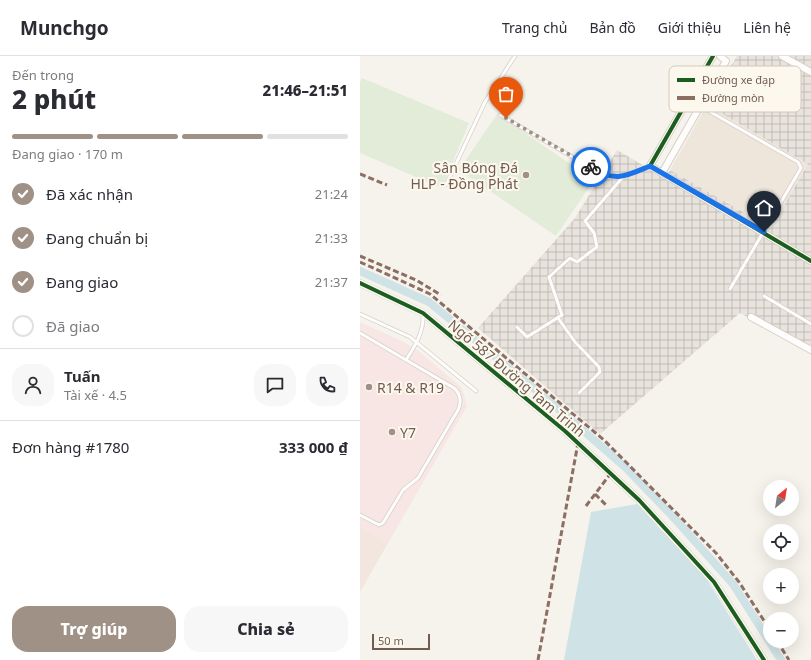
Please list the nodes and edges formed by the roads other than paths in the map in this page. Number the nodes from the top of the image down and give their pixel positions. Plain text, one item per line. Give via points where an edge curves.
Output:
1 (515, 56) edge
2 (713, 56) edge
3 (720, 56) edge
4 (782, 56) edge
5 (707, 66) edge
6 (723, 66) edge
7 (800, 66) edge
8 (801, 66) edge
9 (811, 72) edge
10 (681, 112) edge
11 (697, 112) edge
12 (710, 112) edge
13 (500, 115) dead end
14 (650, 166) junction
15 (662, 173) junction
16 (623, 177) junction
17 (446, 185) dead end
18 (764, 232) junction
19 (811, 261) edge
20 (360, 283) edge
21 (730, 289) dead end
22 (764, 296) dead end
23 (423, 313) junction
24 (360, 314) edge
25 (751, 317) dead end
26 (558, 318) junction
27 (811, 324) edge
28 (517, 327) dead end
29 (360, 333) edge
30 (417, 342) junction
31 (811, 350) edge
32 (406, 360) junction
33 (476, 391) dead end
34 (579, 393) dead end
35 (360, 515) edge
36 (764, 660) edge

1 - 17 lane via 485,102
2 - 5 street
3 - 6 street via 726,61
4 - 7 street
8 - 9 street
10 - 14 street
11 - 15 street
12 - 18 lane via 800,164 800,170
13 - 16 lane via 600,173
14 - 15 street
14 - 16 lane
15 - 18 street
16 - 26 lane via 585,221 594,233 597,247 577,262 570,258 549,277 562,315
18 - 19 street
18 - 21 lane
20 - 23 street, Ngõ 587 Đường Tam Trinh
22 - 27 lane
23 - 30 lane via 423,324
23 - 36 street, Ngõ 587 Đường Tam Trinh via 565,431 639,500 714,582
24 - 30 lane
25 - 31 street
26 - 28 lane via 527,337
26 - 34 lane via 575,342 599,367 600,372
29 - 32 lane
30 - 32 lane
30 - 33 lane
32 - 35 lane via 457,391 460,406 421,475 403,490 383,523 375,524

